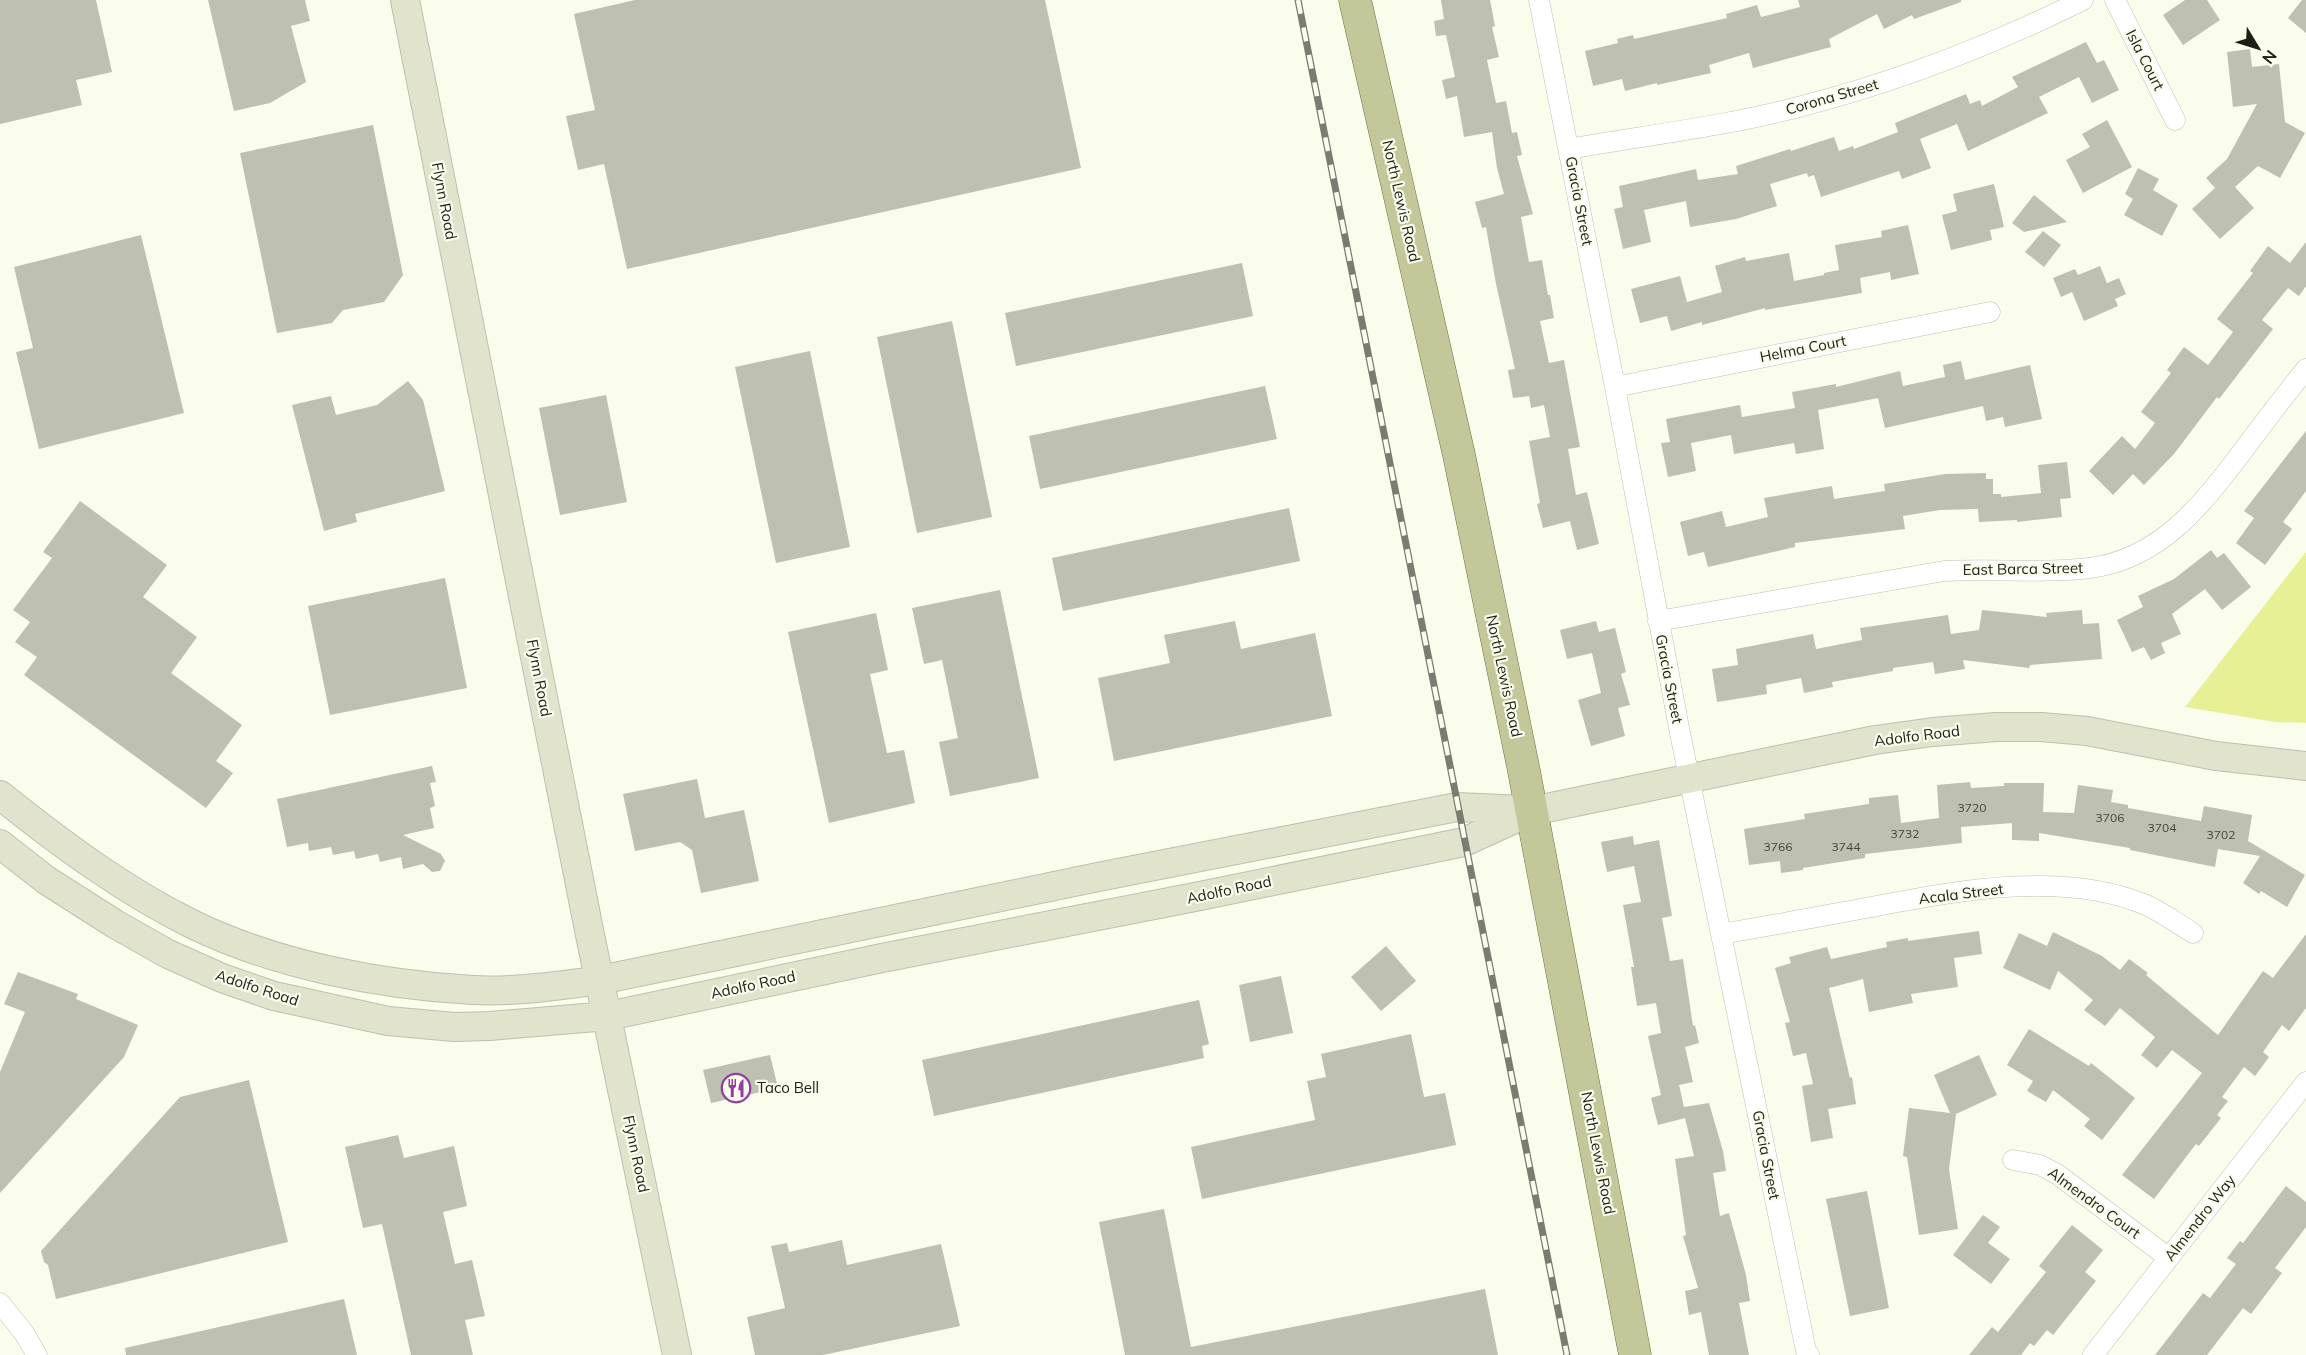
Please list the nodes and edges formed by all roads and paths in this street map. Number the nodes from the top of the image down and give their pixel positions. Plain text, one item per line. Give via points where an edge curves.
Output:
1 (405, 0) edge
2 (1355, 0) edge
3 (1539, 0) edge
4 (2083, 0) edge
5 (2115, 0) edge
6 (2175, 120) dead end
7 (1569, 149) junction
8 (1990, 312) dead end
9 (2306, 369) edge
10 (1615, 387) junction
11 (1658, 621) junction
12 (2306, 766) edge
13 (1689, 779) junction
14 (0, 795) edge
15 (1532, 811) junction
16 (0, 844) edge
17 (2193, 933) dead end
18 (1721, 934) junction
19 (600, 980) junction
20 (608, 1016) junction
21 (2306, 1082) edge
22 (2013, 1160) dead end
23 (2169, 1258) junction
24 (0, 1303) edge
25 (37, 1355) edge
26 (677, 1355) edge
27 (1635, 1355) edge
28 (1809, 1355) edge
29 (2093, 1355) edge

1 - 19 main road, Flynn Road
2 - 15 main road, North Lewis Road via 1459,455
3 - 7 street, Gracia Street
4 - 7 street, Corona Street via 1963,54 1805,106
5 - 6 street, Isla Court
7 - 10 street, Gracia Street
8 - 10 street, Helma Court
9 - 11 street, East Barca Street via 2191,516 2162,540 2129,558 2066,571 1944,571
10 - 11 street, Gracia Street
11 - 13 street, Gracia Street
12 - 13 main road, Adolfo Road via 2216,756 2087,731 1996,727 1875,740
13 - 15 main road, Adolfo Road
13 - 18 street, Gracia Street
14 - 19 main road, Adolfo Road via 136,894 194,925 283,958 335,973 474,990
15 - 19 main road, Adolfo Road via 1457,807
15 - 20 main road, Adolfo Road via 1464,842
15 - 27 main road, North Lewis Road
16 - 20 main road, Adolfo Road via 46,880 168,954 274,996 388,1021 454,1027
17 - 18 street, Acala Street via 2146,905 2116,896 2030,887 1926,897
18 - 28 street, Gracia Street
19 - 20 main road, Flynn Road
20 - 26 main road, Flynn Road
21 - 23 street, Almendro Way
22 - 23 street, Almendro Court via 2040,1165 2057,1174
23 - 29 street, Almendro Way
24 - 25 street

